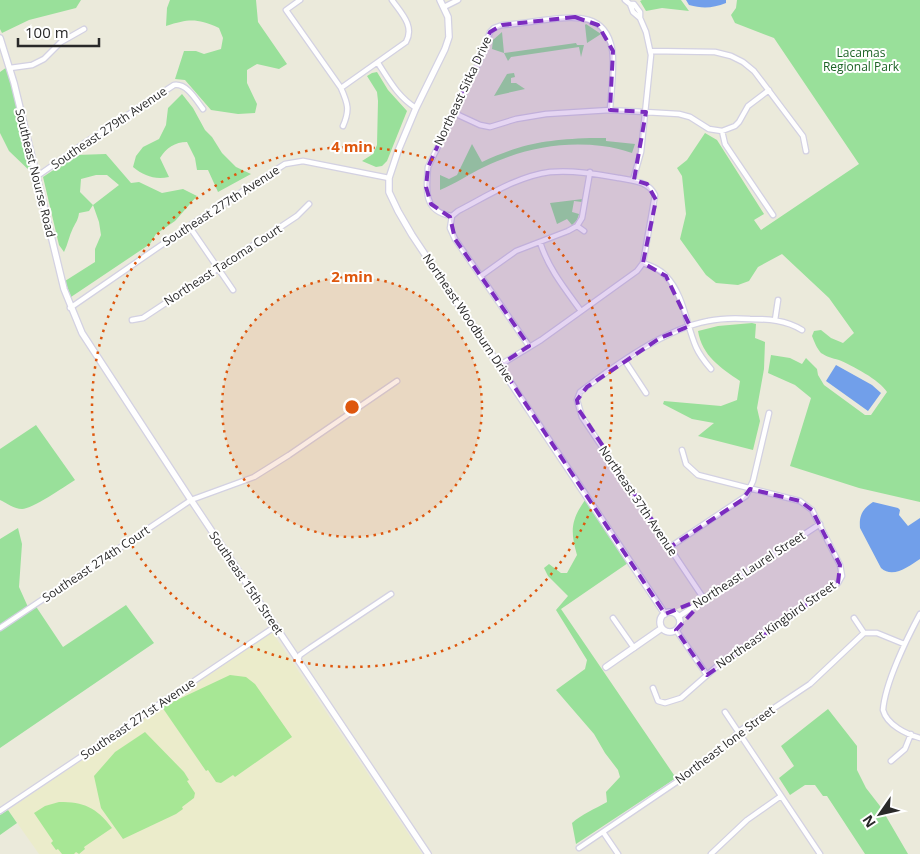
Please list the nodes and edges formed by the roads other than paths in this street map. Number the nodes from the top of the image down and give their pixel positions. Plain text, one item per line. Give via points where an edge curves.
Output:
1 (300, 0) edge
2 (392, 0) edge
3 (440, 0) edge
4 (458, 0) edge
5 (625, 0) edge
6 (444, 7) junction
7 (84, 29) dead end
8 (0, 38) edge
9 (650, 52) junction
10 (378, 63) junction
11 (10, 68) junction
12 (341, 88) junction
13 (769, 90) junction
14 (416, 108) junction
15 (203, 109) dead end
16 (610, 110) junction
17 (646, 112) junction
18 (454, 113) junction
19 (343, 126) dead end
20 (722, 131) junction
21 (806, 151) dead end
22 (590, 172) junction
23 (36, 176) junction
24 (389, 178) junction
25 (634, 180) junction
26 (309, 204) dead end
27 (773, 215) dead end
28 (452, 216) junction
29 (189, 226) junction
30 (576, 226) junction
31 (584, 231) dead end
32 (540, 242) junction
33 (643, 263) junction
34 (218, 268) junction
35 (481, 276) junction
36 (233, 290) dead end
37 (778, 300) dead end
38 (70, 308) junction
39 (581, 311) junction
40 (132, 320) dead end
41 (775, 320) junction
42 (690, 326) junction
43 (802, 330) dead end
44 (529, 346) junction
45 (625, 361) junction
46 (500, 365) junction
47 (711, 369) dead end
48 (397, 381) dead end
49 (646, 393) dead end
50 (768, 413) dead end
51 (682, 450) dead end
52 (750, 489) junction
53 (191, 500) junction
54 (820, 524) junction
55 (670, 547) junction
56 (391, 594) dead end
57 (704, 600) junction
58 (665, 614) junction
59 (920, 614) edge
60 (678, 617) junction
61 (613, 618) dead end
62 (854, 618) dead end
63 (276, 626) junction
64 (0, 628) edge
65 (662, 628) junction
66 (676, 630) junction
67 (864, 633) junction
68 (904, 644) junction
69 (634, 648) junction
70 (298, 659) junction
71 (606, 667) dead end
72 (707, 675) junction
73 (653, 688) dead end
74 (725, 712) dead end
75 (738, 732) junction
76 (911, 734) junction
77 (920, 738) edge
78 (891, 761) dead end
79 (781, 796) junction
80 (0, 811) edge
81 (602, 832) junction
82 (579, 848) dead end
83 (428, 854) edge
84 (618, 854) edge
85 (711, 854) edge
86 (820, 854) edge

1 - 12 street via 286,10
2 - 10 street via 408,24 409,36 402,46
3 - 6 street, Northeast Woodburn Drive
4 - 6 street
5 - 9 street via 638,8
6 - 14 street, Northeast Woodburn Drive via 449,37
7 - 11 street via 61,42 44,60
8 - 11 street, Southeast Nourse Road
9 - 13 street via 715,52 731,56 754,71
9 - 17 street
10 - 12 street
10 - 14 street via 398,94
11 - 23 street, Southeast Nourse Road
12 - 19 street via 348,114
13 - 20 street via 748,106 735,126
13 - 21 street via 803,136
14 - 24 street, Northeast Woodburn Drive
15 - 23 street, Southeast 279th Avenue via 187,89 174,85
16 - 17 street
16 - 18 street via 532,116 490,127
16 - 18 street, Northeast Sitka Drive via 613,51 610,41 598,25 575,17 494,28
17 - 20 street via 679,114 710,129
17 - 25 street
18 - 28 street, Northeast Sitka Drive via 430,161 426,187 435,209
20 - 27 street via 725,144
22 - 25 street
22 - 28 street via 550,172 514,182
22 - 30 street via 582,218
23 - 38 street, Southeast Nourse Road
24 - 29 street, Southeast 277th Avenue via 294,161 274,169
24 - 46 street, Northeast Woodburn Drive via 389,192 398,211
25 - 33 street via 647,184 656,195
26 - 34 street, Northeast Tacoma Court via 301,214
28 - 35 street via 450,228 455,239
29 - 34 street
29 - 38 street, Southeast 277th Avenue
30 - 31 street
30 - 32 street
32 - 35 street via 516,252
32 - 39 street via 555,276
33 - 39 street via 630,277
33 - 42 street via 666,276 677,292
34 - 36 street
34 - 40 street, Northeast Tacoma Court via 143,318
35 - 44 street
37 - 41 street
38 - 53 street, Southeast 15th Street via 90,346
39 - 44 street
41 - 42 street via 734,318
41 - 43 street via 793,324
42 - 45 street via 660,338
42 - 47 street via 695,346
44 - 46 street
45 - 49 street
45 - 55 street, Northeast 37th Avenue via 580,392 576,400 582,417
46 - 58 street, Northeast Woodburn Drive
48 - 53 street, Southeast 274th Court via 254,477
50 - 52 street
51 - 52 street, Northeast Kingbird Street via 686,464 698,475
52 - 54 street, Northeast Kingbird Street via 800,501 812,510
52 - 55 street via 742,500
53 - 63 street, Southeast 15th Street
53 - 64 street, Southeast 274th Court
54 - 57 street, Northeast Laurel Street
54 - 72 street, Northeast Kingbird Street via 840,565 842,576 838,583
55 - 57 street, Northeast 37th Avenue
56 - 70 street
57 - 60 street, Northeast Laurel Street
58 - 60 street via 674,613
58 - 65 street via 660,620
59 - 68 street
60 - 66 street via 680,622
61 - 69 street
62 - 67 street
63 - 70 street, Southeast 15th Street
63 - 80 street, Southeast 271st Avenue
65 - 66 street via 669,632
65 - 69 street
66 - 72 street
67 - 68 street via 877,633
67 - 75 street, Northeast Ione Street via 810,684
68 - 76 street via 883,704 884,716
69 - 71 street
70 - 83 street, Southeast 15th Street
72 - 73 street, Northeast Kingbird Street via 672,702 658,701
74 - 75 street
75 - 79 street
75 - 81 street, Northeast Ione Street via 729,743 678,781
76 - 77 street
76 - 78 street via 905,749
79 - 85 street via 746,820
79 - 86 street
81 - 82 street, Northeast Ione Street
81 - 84 street

